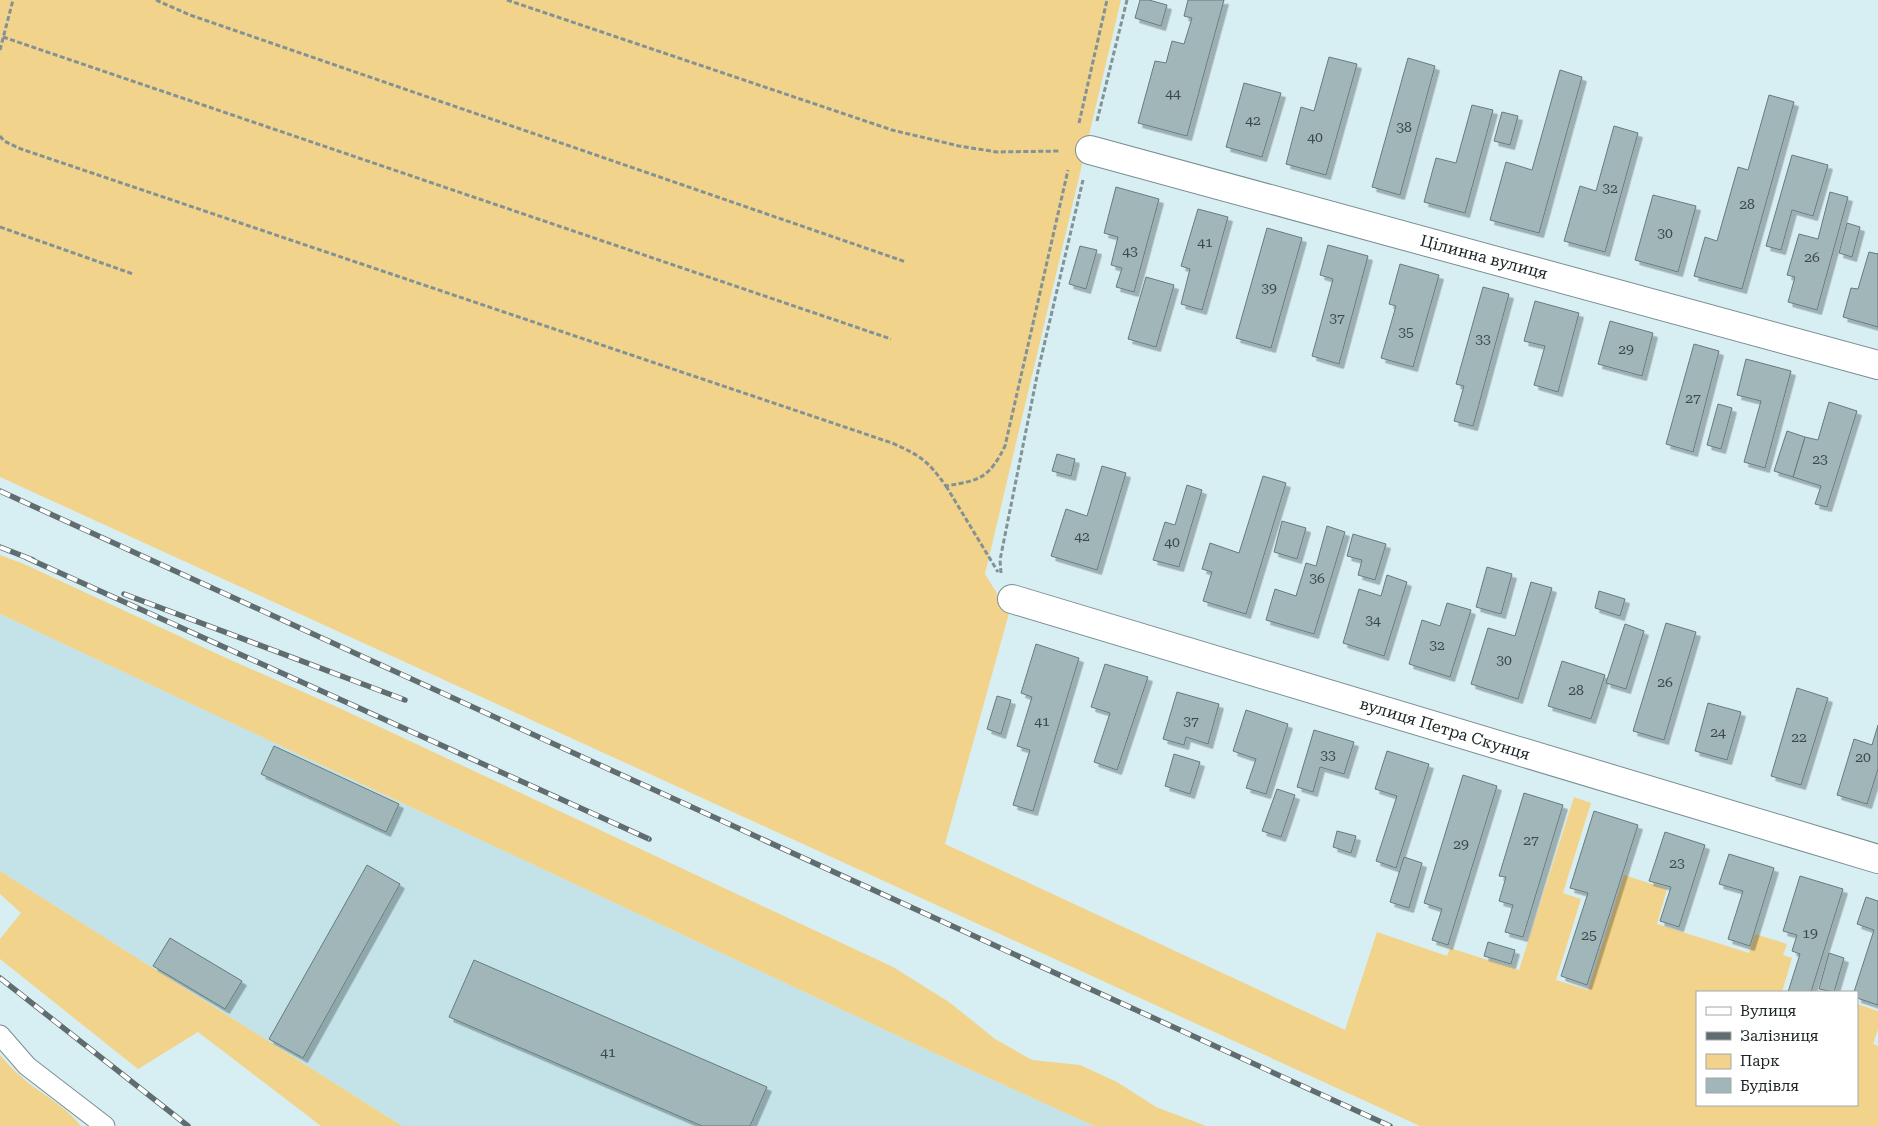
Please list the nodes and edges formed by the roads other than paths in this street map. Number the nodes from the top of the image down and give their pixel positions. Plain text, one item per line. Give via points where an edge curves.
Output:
1 (1081, 150) road end
2 (1878, 365) edge
3 (1012, 599) dead end
4 (1878, 859) edge
5 (0, 1035) edge
6 (106, 1126) edge

1 - 2 street, Цілинна вулиця
3 - 4 street, вулиця Петра Скунця
5 - 6 lane via 27,1066

